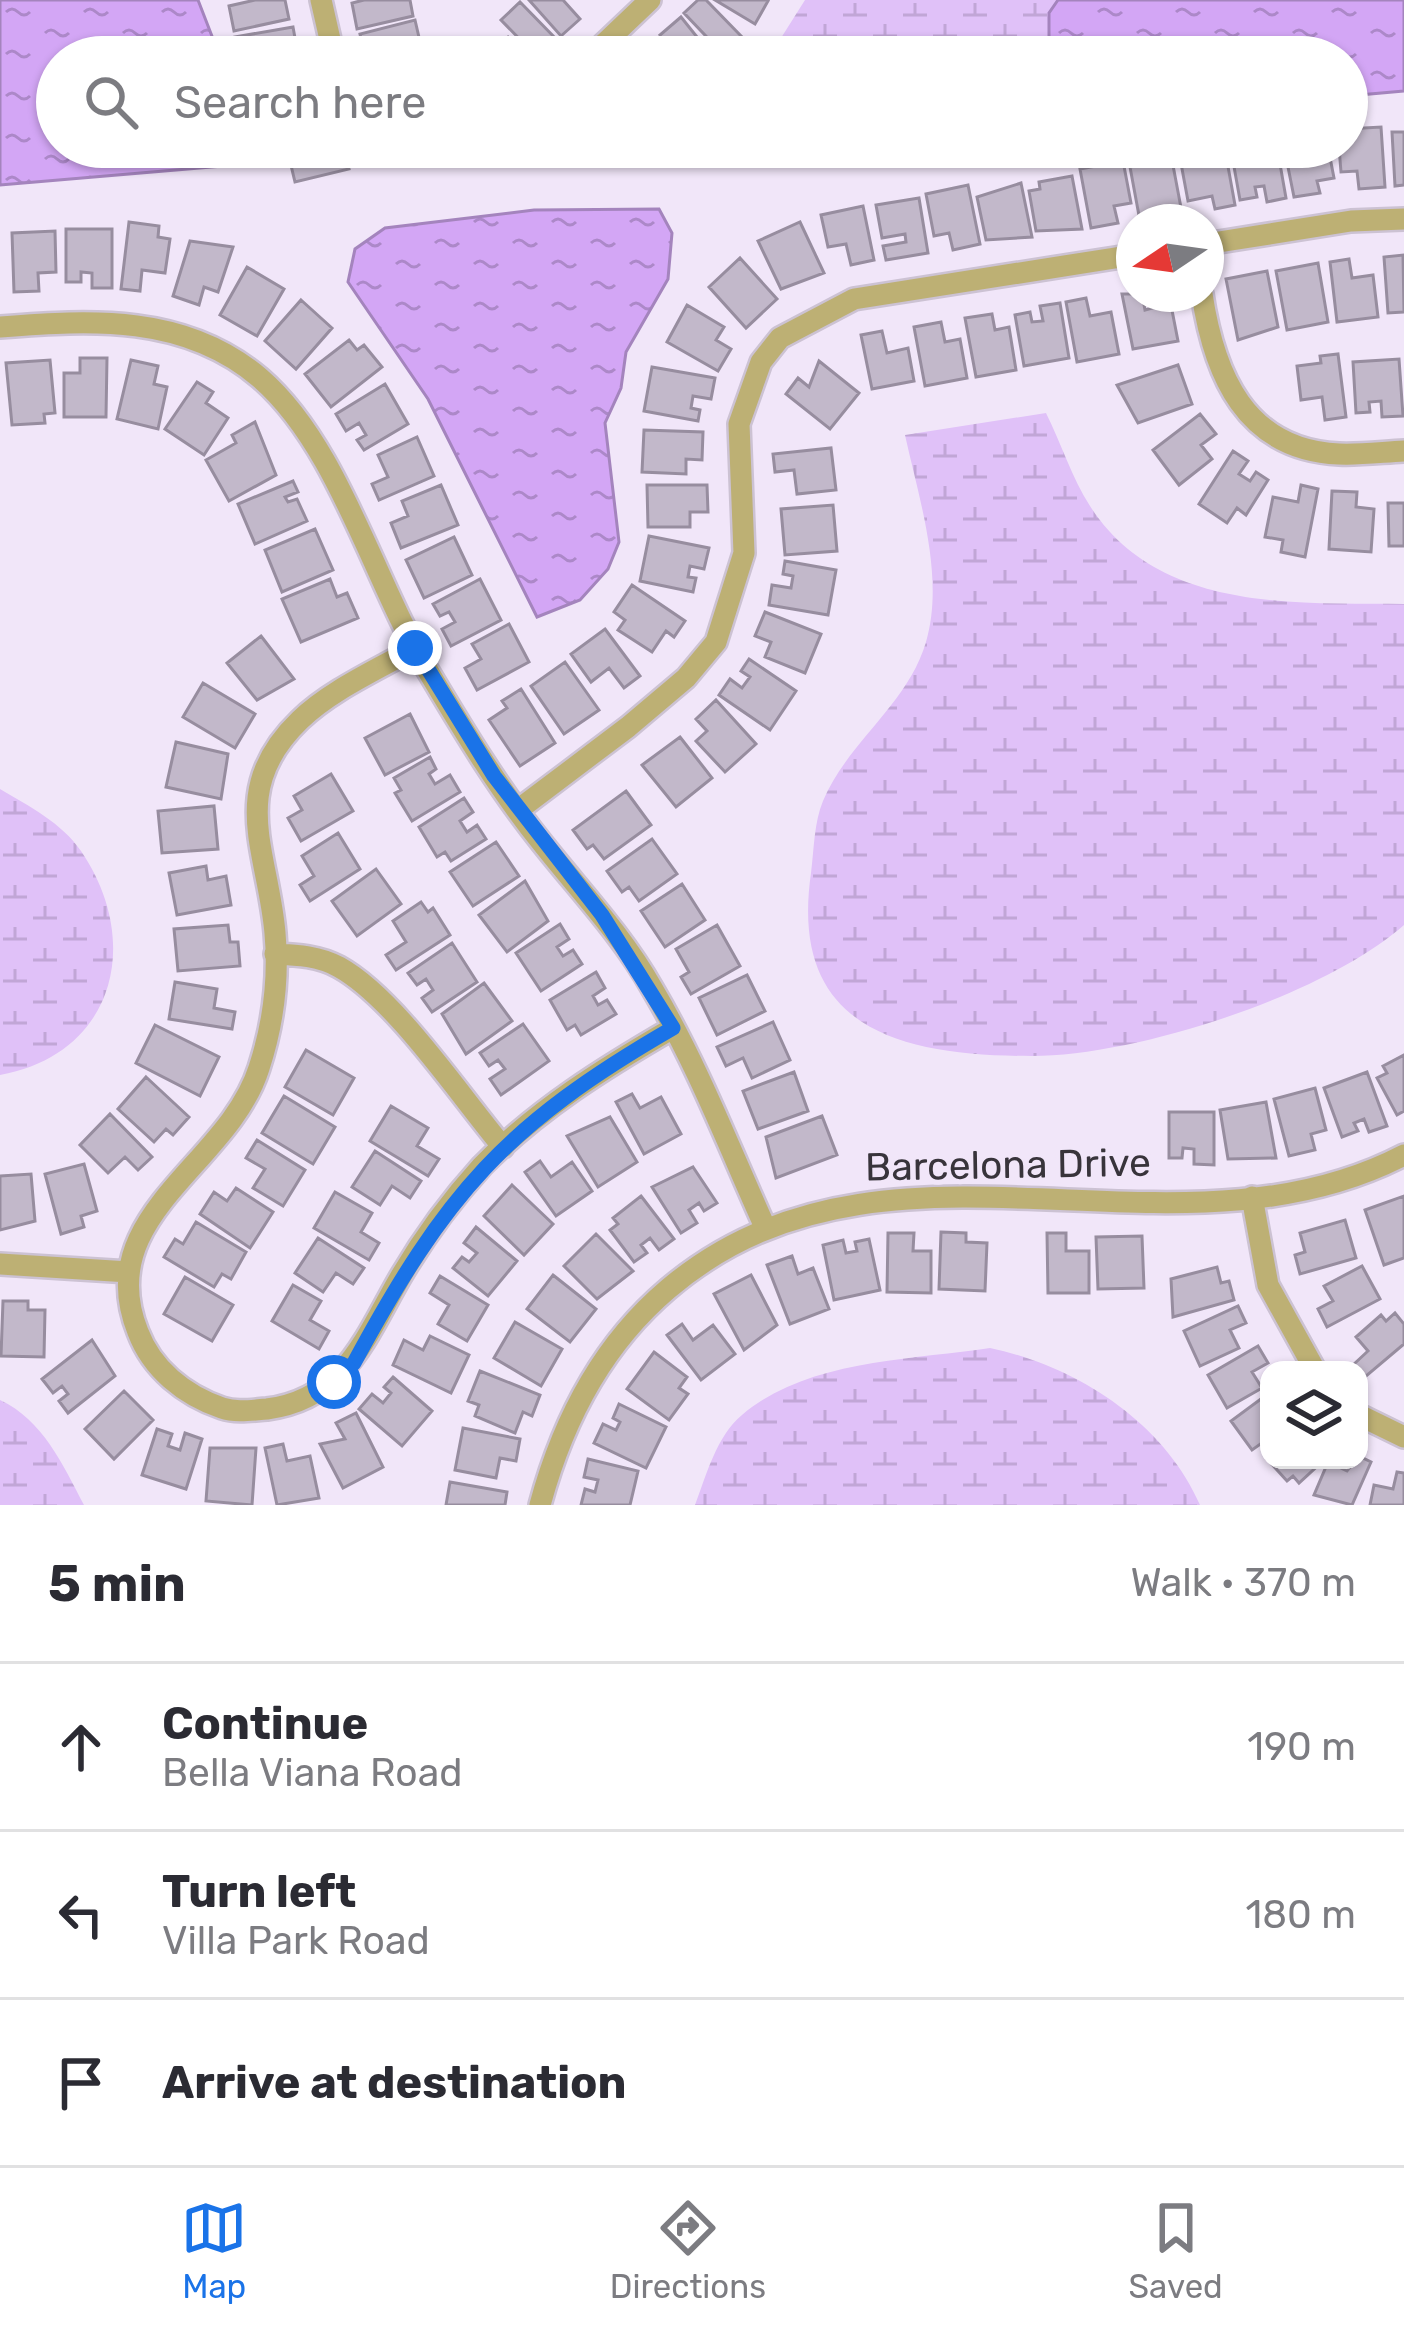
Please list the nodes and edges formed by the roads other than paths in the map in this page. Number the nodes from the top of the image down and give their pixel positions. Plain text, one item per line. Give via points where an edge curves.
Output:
1 (321, 0) edge
2 (650, 0) edge
3 (329, 36) edge
4 (612, 36) edge
5 (1404, 219) edge
6 (1224, 241) edge
7 (1116, 258) edge
8 (1206, 312) edge
9 (0, 327) edge
10 (1404, 451) edge
11 (415, 648) junction
12 (518, 810) junction
13 (275, 954) junction
14 (673, 1028) junction
15 (503, 1147) junction
16 (1404, 1155) edge
17 (1252, 1197) junction
18 (765, 1227) junction
19 (0, 1264) edge
20 (129, 1272) junction
21 (1310, 1361) edge
22 (1368, 1419) edge
23 (1404, 1437) edge
24 (540, 1505) edge

1 - 3 street
2 - 4 street
5 - 6 street
7 - 12 street via 854,299 780,338 761,362 739,424 744,554 716,642 672,691
8 - 10 street via 1223,382 1272,434 1337,454
9 - 11 street via 157,326 259,377 322,451
11 - 12 street
11 - 13 street via 297,722 264,773 254,832
12 - 14 street via 602,915
13 - 15 street via 310,956 371,989
13 - 20 street via 258,1073 205,1157 139,1230
14 - 15 street via 594,1074
14 - 18 street
15 - 20 street via 439,1218 354,1363 309,1399 228,1411 168,1378 134,1324
16 - 17 street, Barcelona Drive via 1341,1180
17 - 18 street, Barcelona Drive via 860,1200
17 - 21 street via 1268,1285
18 - 24 street, Barcelona Drive via 683,1276 618,1341 566,1423
19 - 20 street
22 - 23 street

